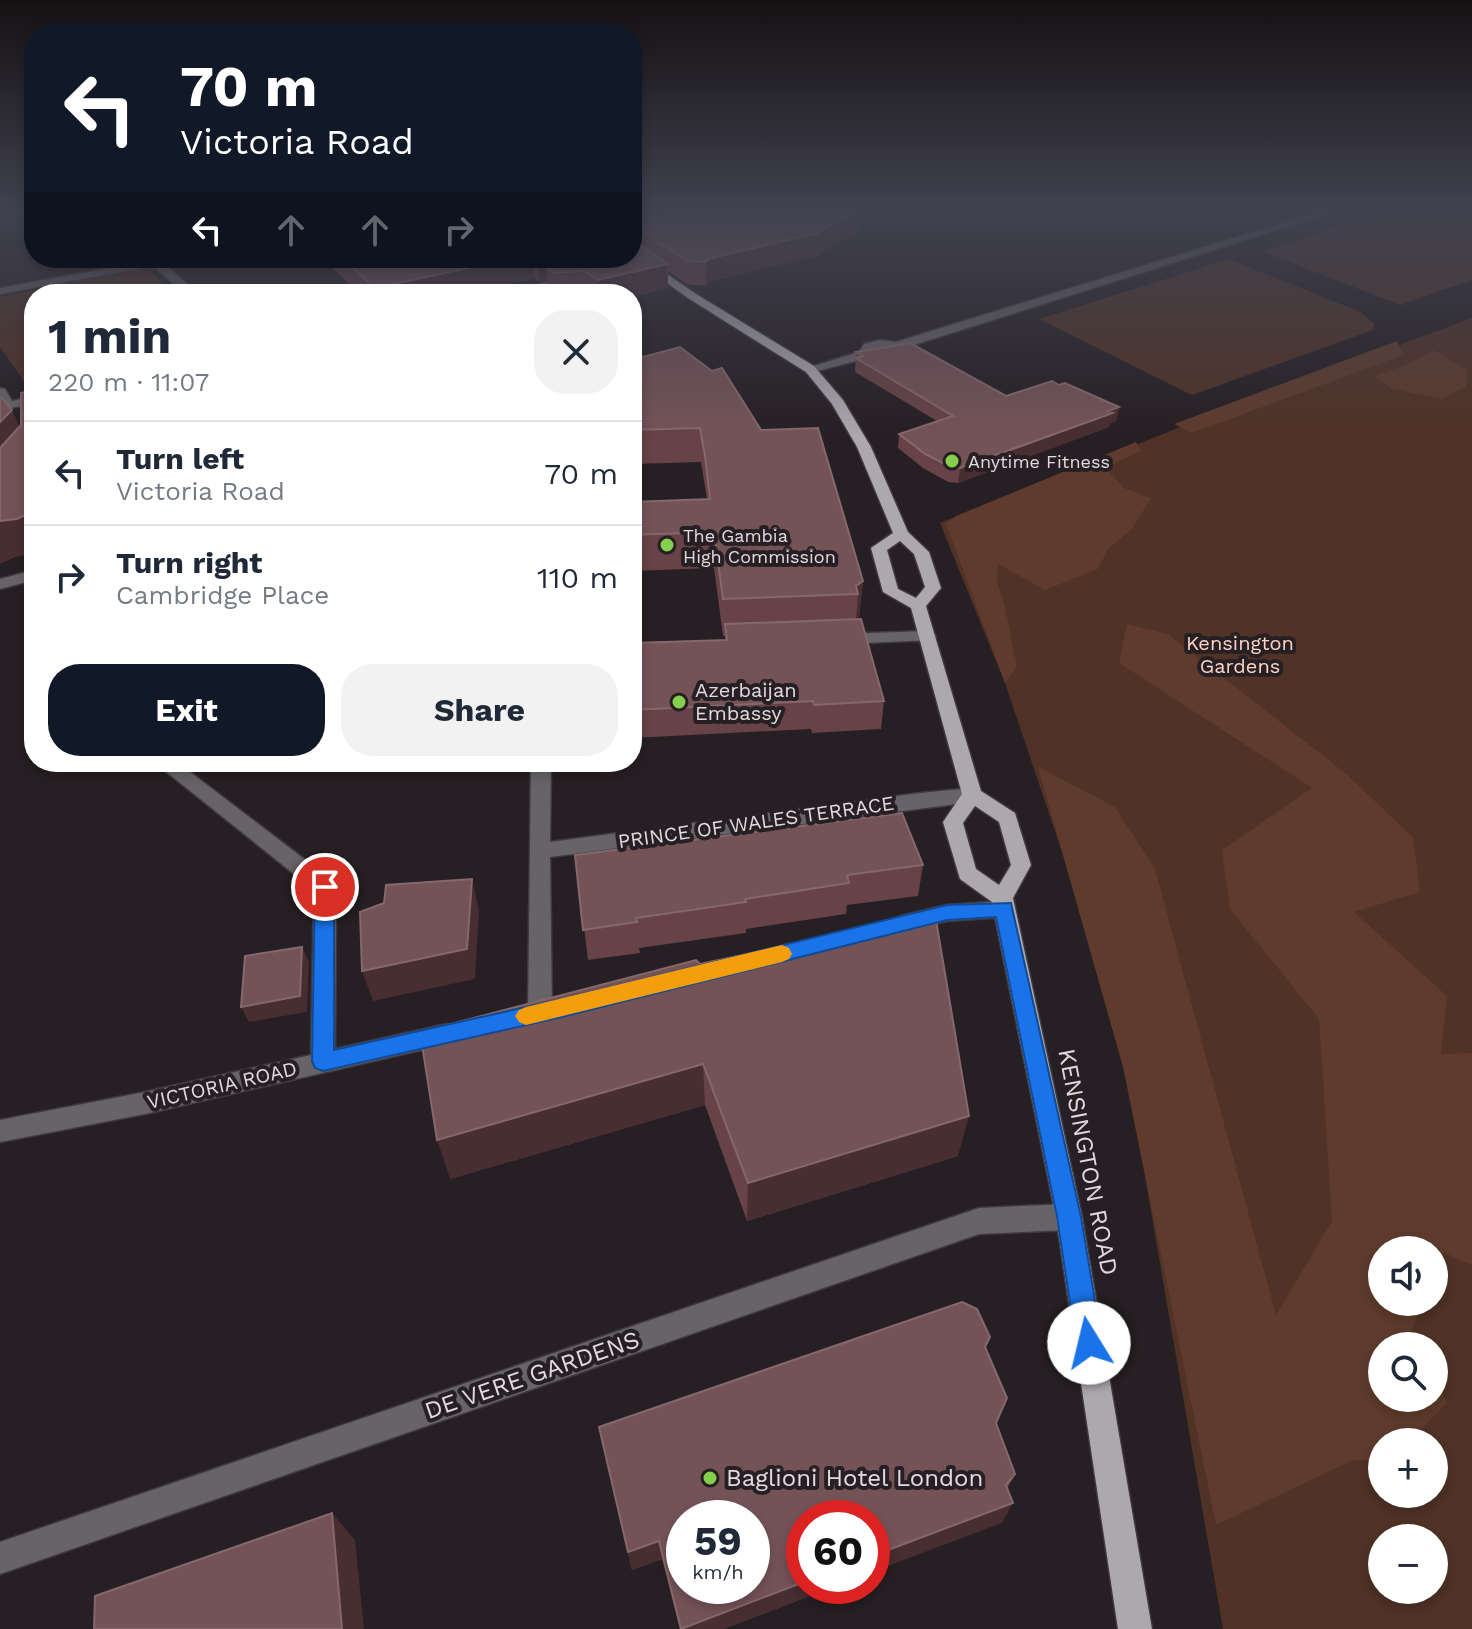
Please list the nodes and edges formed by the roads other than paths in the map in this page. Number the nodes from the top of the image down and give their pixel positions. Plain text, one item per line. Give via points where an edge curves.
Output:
1 (678, 286) edge
2 (1090, 286) edge
3 (24, 287) edge
4 (0, 291) edge
5 (810, 369) junction
6 (0, 392) edge
7 (24, 402) edge
8 (9, 406) junction
9 (23, 423) edge
10 (899, 527) junction
11 (24, 578) edge
12 (0, 584) edge
13 (918, 605) junction
14 (928, 636) junction
15 (819, 640) edge
16 (177, 772) edge
17 (541, 772) edge
18 (972, 795) junction
19 (540, 851) junction
20 (1003, 903) junction
21 (885, 928) edge
22 (512, 1019) edge
23 (468, 1029) edge
24 (323, 1061) junction
25 (0, 1131) edge
26 (1069, 1217) junction
27 (0, 1558) edge
28 (1135, 1629) edge

1 - 5 main road
2 - 5 street via 897,346 894,353
3 - 4 street
5 - 10 main road via 864,447
6 - 8 street
7 - 8 street
8 - 9 street
10 - 13 main road via 919,549 933,588
10 - 13 main road via 879,548 891,592
11 - 12 street
13 - 14 main road
14 - 15 street
14 - 18 main road
16 - 24 street via 325,887
17 - 19 street
18 - 19 street, PRINCE OF WALES TERRACE
18 - 20 main road via 953,822 967,873
18 - 20 main road via 1008,818 1021,865
19 - 22 street via 551,1010
20 - 21 street
20 - 26 main road, KENSINGTON ROAD
23 - 24 street, VICTORIA ROAD
24 - 25 street, VICTORIA ROAD
26 - 27 street, DE VERE GARDENS via 979,1221
26 - 28 main road, KENSINGTON ROAD

